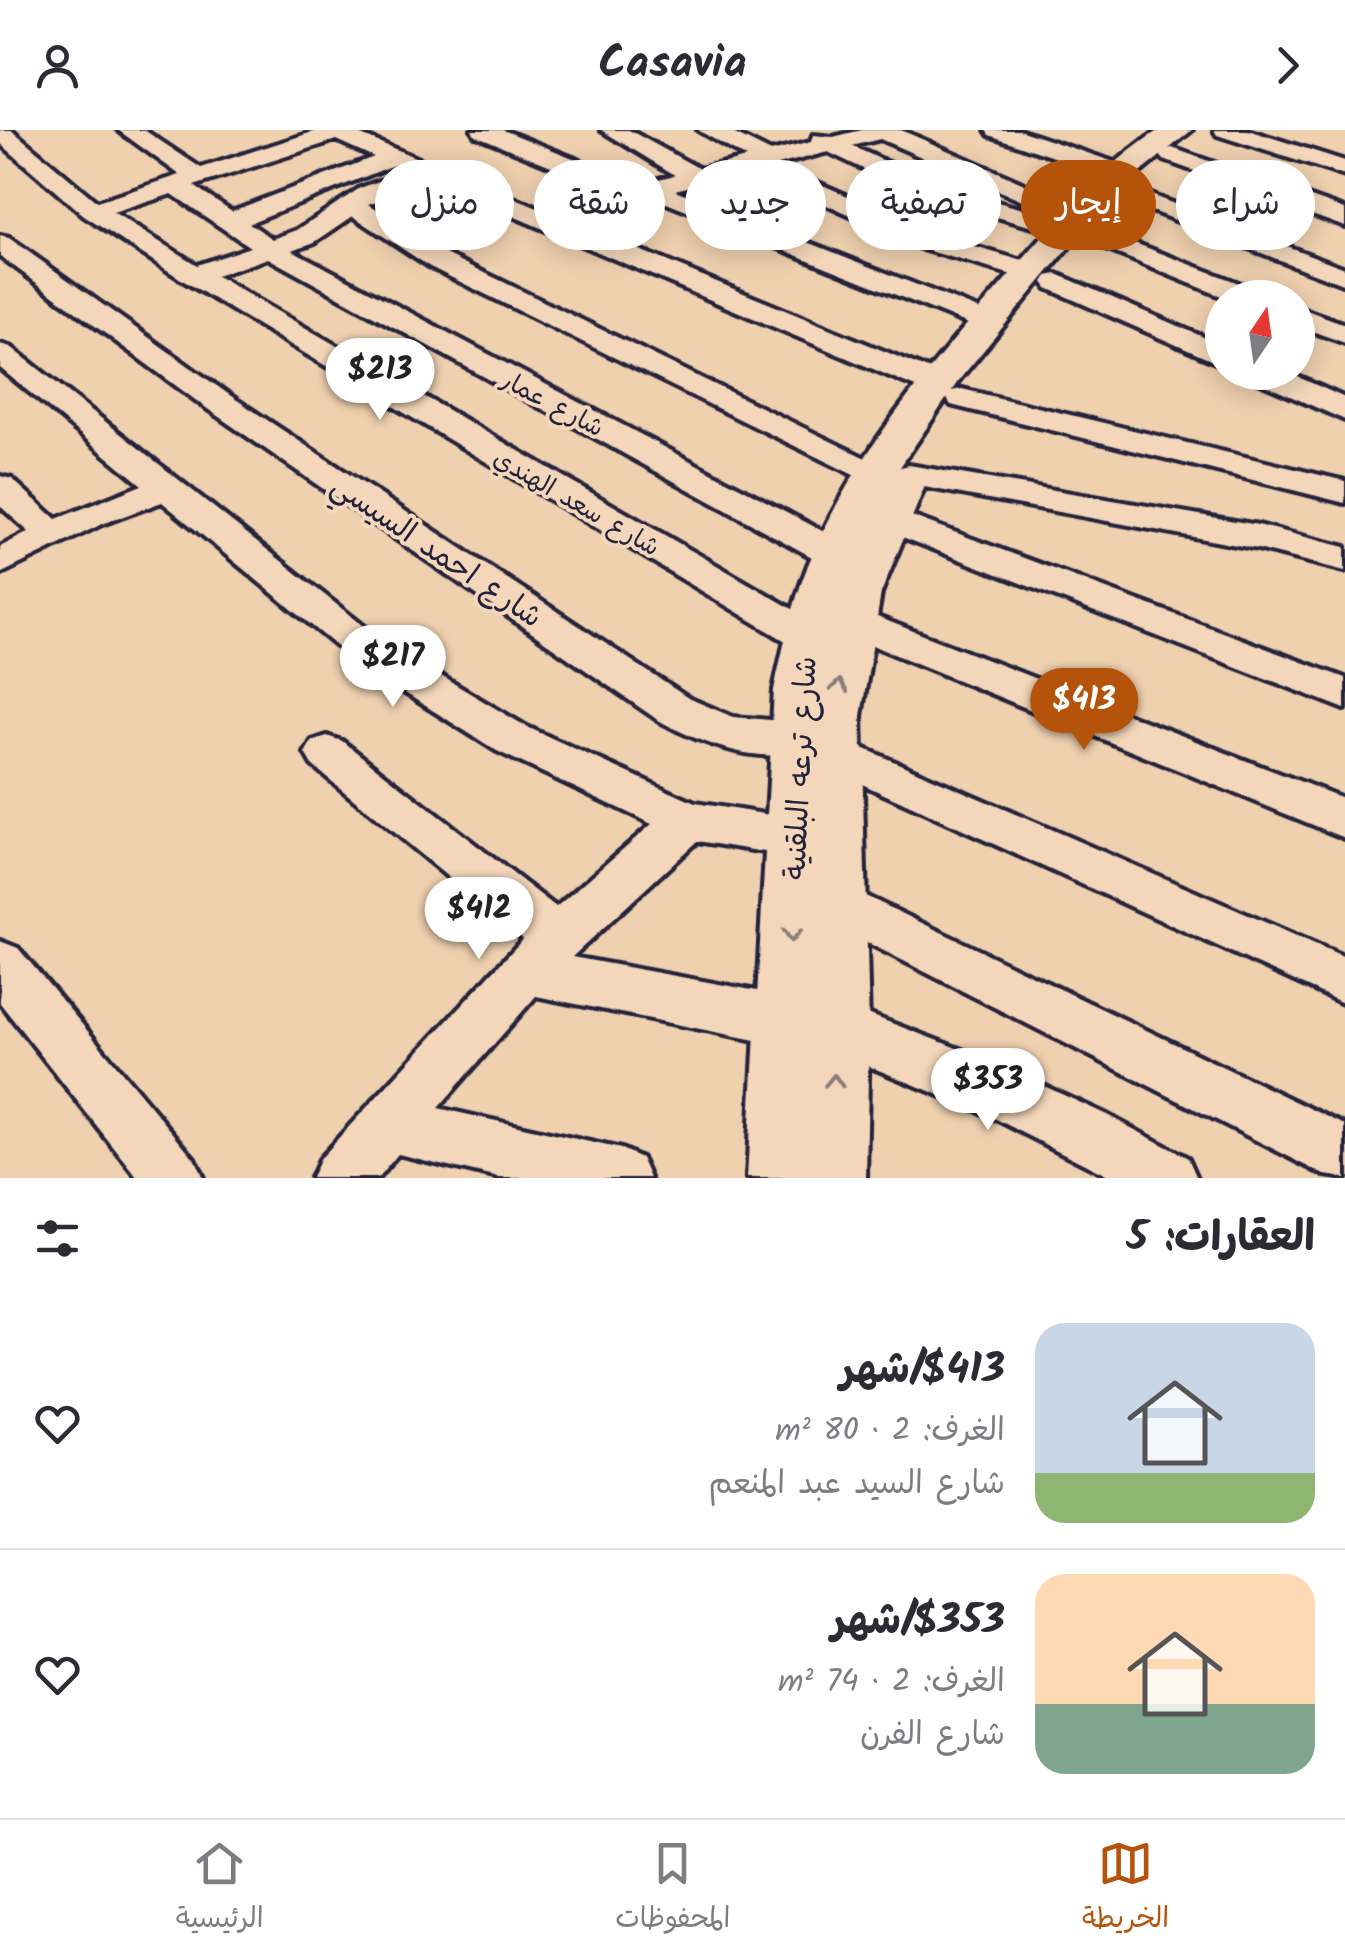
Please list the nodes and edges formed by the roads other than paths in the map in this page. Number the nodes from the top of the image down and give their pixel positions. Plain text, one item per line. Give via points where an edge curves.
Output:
1 (129, 130) edge
2 (483, 130) edge
3 (553, 130) edge
4 (612, 130) edge
5 (709, 130) edge
6 (798, 130) edge
7 (997, 130) edge
8 (1214, 130) edge
9 (1225, 130) edge
10 (883, 131) edge
11 (333, 132) edge
12 (9, 134) edge
13 (1175, 142) edge
14 (516, 144) junction
15 (831, 144) junction
16 (394, 157) junction
17 (401, 160) edge
18 (554, 160) edge
19 (759, 160) edge
20 (765, 160) edge
21 (1069, 160) edge
22 (1153, 160) edge
23 (1345, 168) edge
24 (685, 171) edge
25 (186, 180) junction
26 (375, 191) edge
27 (826, 192) edge
28 (665, 194) edge
29 (1156, 197) edge
30 (1021, 198) edge
31 (352, 204) junction
32 (514, 207) edge
33 (94, 210) junction
34 (1021, 213) edge
35 (1345, 218) edge
36 (230, 221) junction
37 (0, 244) edge
38 (271, 249) junction
39 (1062, 250) edge
40 (1136, 250) edge
41 (194, 276) junction
42 (1044, 277) junction
43 (1345, 277) edge
44 (1208, 280) edge
45 (986, 322) junction
46 (1315, 323) edge
47 (1345, 334) edge
48 (1205, 348) edge
49 (0, 353) edge
50 (1300, 390) edge
51 (949, 391) junction
52 (1345, 410) edge
53 (0, 487) edge
54 (166, 488) junction
55 (889, 489) junction
56 (1345, 492) edge
57 (53, 536) junction
58 (834, 553) junction
59 (1345, 559) edge
60 (0, 562) edge
61 (829, 628) junction
62 (1345, 694) edge
63 (815, 745) junction
64 (327, 753) dead end
65 (1345, 819) edge
66 (689, 820) junction
67 (814, 842) junction
68 (834, 902) junction
69 (542, 954) junction
70 (0, 964) edge
71 (1345, 981) edge
72 (813, 1024) junction
73 (388, 1124) junction
74 (1345, 1155) edge
75 (1154, 1174) edge
76 (174, 1178) edge
77 (340, 1178) edge
78 (621, 1178) edge
79 (783, 1178) edge
80 (830, 1178) edge

1 - 25 street, شارع عمار
2 - 14 street
3 - 14 street
4 - 24 street
5 - 19 street
6 - 15 street
7 - 21 street
8 - 13 street, شارع ترعه البلقنية
9 - 23 street
10 - 15 street
10 - 30 street
11 - 16 street
11 - 25 street
12 - 33 street, شارع سعد الهندي
13 - 22 street, شارع ترعه البلقنية
13 - 35 street
14 - 18 street
15 - 20 street
15 - 34 street via 928,191
16 - 17 street
16 - 36 street
25 - 33 street
25 - 36 street, شارع عمار
26 - 31 street
27 - 42 street via 935,244
28 - 45 street
29 - 43 street
31 - 38 street via 322,228
31 - 55 street via 432,258
32 - 51 street
33 - 41 street, شارع سعد الهندي
36 - 38 street, شارع عمار
37 - 63 street, شارع احمد السيسي via 220,403 673,709 730,735
38 - 41 street
38 - 58 street, شارع عمار
39 - 42 street, شارع ترعه البلقنية
40 - 44 street
41 - 61 street, شارع سعد الهندي
42 - 45 street, شارع ترعه البلقنية
42 - 48 street
42 - 51 street, شارع ترعه البلقنية
45 - 51 street, شارع ترعه البلقنية
46 - 47 street
49 - 54 street
50 - 52 street
51 - 55 street, شارع ترعه البلقنية
51 - 56 street
53 - 57 street
54 - 57 street
54 - 66 street via 370,652 436,696 512,739
55 - 58 street, شارع ترعه البلقنية
55 - 59 street via 1258,537
55 - 61 street, شارع ترعه البلقنية
55 - 62 street
57 - 60 street
58 - 61 street, شارع ترعه البلقنية
61 - 63 street, شارع ترعه البلقنية
61 - 65 street, شارع سعد الهندي
63 - 67 street, شارع ترعه البلقنية
63 - 71 street
64 - 69 street
66 - 67 street
66 - 69 street
67 - 68 street, شارع ترعه البلقنية
67 -> 72 street, شارع ترعه البلقنية
68 - 72 street, شارع ترعه البلقنية
68 - 74 street
69 - 72 street
69 - 73 street
70 - 76 street
72 - 75 street via 938,1064 1044,1112
72 - 79 street, شارع ترعه البلقنية
80 -> 72 street, شارع ترعه البلقنية
73 - 77 street
73 - 78 street

